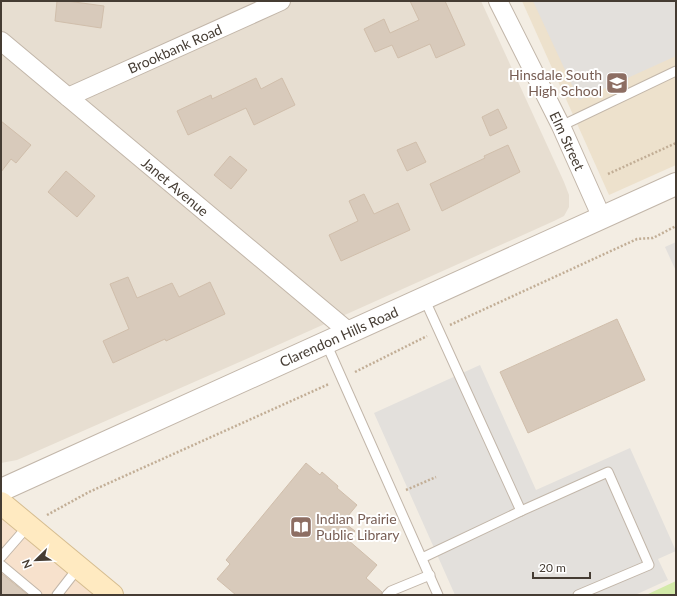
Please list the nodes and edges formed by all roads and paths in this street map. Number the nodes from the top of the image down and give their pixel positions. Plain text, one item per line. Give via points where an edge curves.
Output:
1 (282, 1) edge
2 (498, 1) edge
3 (1, 41) edge
4 (676, 71) edge
5 (68, 97) junction
6 (561, 126) junction
7 (676, 143) edge
8 (608, 174) dead end
9 (676, 184) edge
10 (602, 218) junction
11 (676, 226) edge
12 (424, 298) junction
13 (438, 331) junction
14 (349, 332) junction
15 (326, 343) junction
16 (355, 372) dead end
17 (332, 383) dead end
18 (436, 477) dead end
19 (1, 490) edge
20 (404, 491) dead end
21 (1, 503) edge
22 (521, 512) junction
23 (49, 514) dead end
24 (28, 526) junction
25 (1, 557) edge
26 (422, 558) junction
27 (1, 565) edge
28 (78, 568) junction
29 (430, 575) junction
30 (37, 595) edge
31 (57, 595) edge
32 (112, 595) edge
33 (387, 595) edge
34 (438, 595) edge
35 (578, 595) edge

1 - 5 street, Brookbank Road
2 - 6 street, Elm Street
3 - 5 street, Janet Avenue
4 - 6 lane
5 - 14 street, Janet Avenue
6 - 10 street, Elm Street
7 - 8 path
9 - 10 street, Clarendon Hills Road
10 - 12 street, Clarendon Hills Road
11 - 13 path via 653,238 637,239
12 - 13 lane
12 - 14 street, Clarendon Hills Road
13 - 16 path
13 - 22 lane
14 - 15 street, Clarendon Hills Road
15 - 19 street, Clarendon Hills Road
15 - 26 lane
17 - 23 path via 89,492
18 - 20 path
21 - 24 main road
22 - 26 lane
22 - 35 lane via 608,472 650,565
24 - 25 lane
24 - 28 main road
26 - 29 lane
27 - 30 lane
28 - 31 lane
28 - 32 main road
29 - 33 lane
29 - 34 lane

